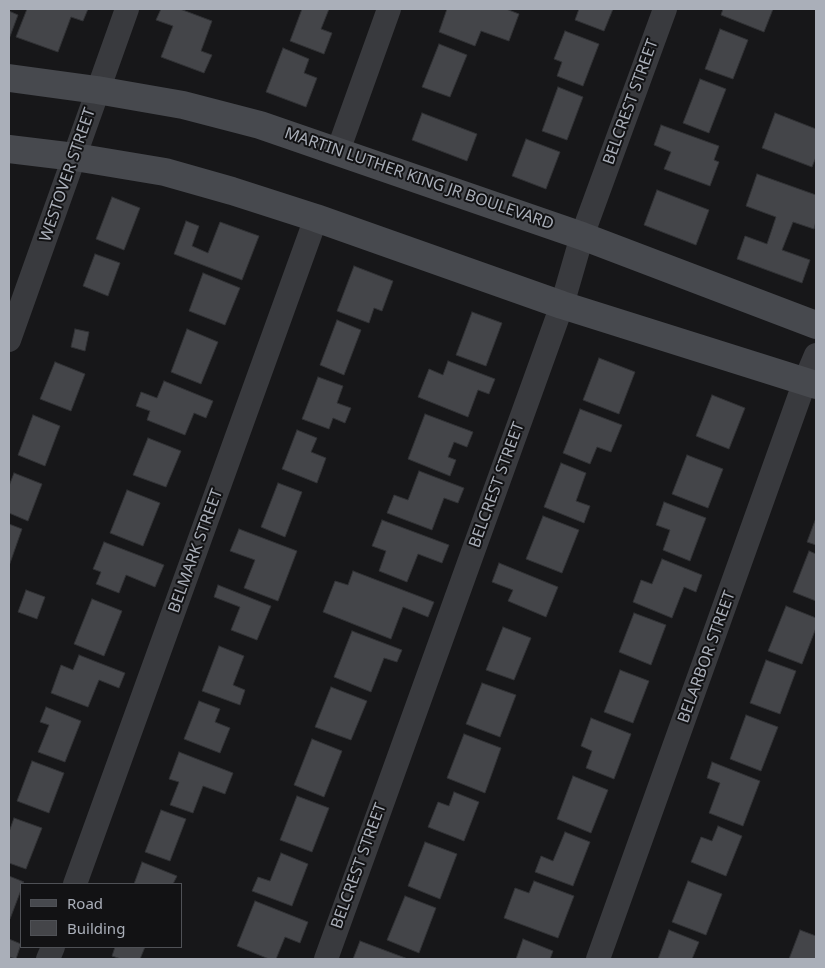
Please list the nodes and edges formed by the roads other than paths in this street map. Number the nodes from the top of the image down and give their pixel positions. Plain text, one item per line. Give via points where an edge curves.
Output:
1 (127, 9) edge
2 (389, 9) edge
3 (664, 9) edge
4 (9, 78) edge
5 (97, 90) junction
6 (9, 149) edge
7 (338, 151) junction
8 (75, 157) junction
9 (316, 218) junction
10 (582, 236) junction
11 (562, 305) junction
12 (816, 325) edge
13 (9, 340) edge
14 (816, 355) edge
15 (811, 383) edge
16 (75, 883) edge
17 (326, 959) edge
18 (598, 959) edge

1 - 5 street, WESTOVER STREET
2 - 7 street
3 - 10 street, BELCREST STREET
4 - 5 main road, MARTIN LUTHER KING JR BOULEVARD
5 - 7 main road, MARTIN LUTHER KING JR BOULEVARD via 183,105
5 - 8 street, WESTOVER STREET
6 - 8 main road
7 - 10 main road, MARTIN LUTHER KING JR BOULEVARD
8 - 9 main road via 165,172
8 - 13 street, WESTOVER STREET
9 - 11 main road
9 - 16 street, BELMARK STREET
10 - 11 street, BELCREST STREET
10 - 12 main road, MARTIN LUTHER KING JR BOULEVARD
11 - 15 main road
11 - 17 street, BELCREST STREET
14 - 15 street, BELARBOR STREET
15 - 18 street, BELARBOR STREET

